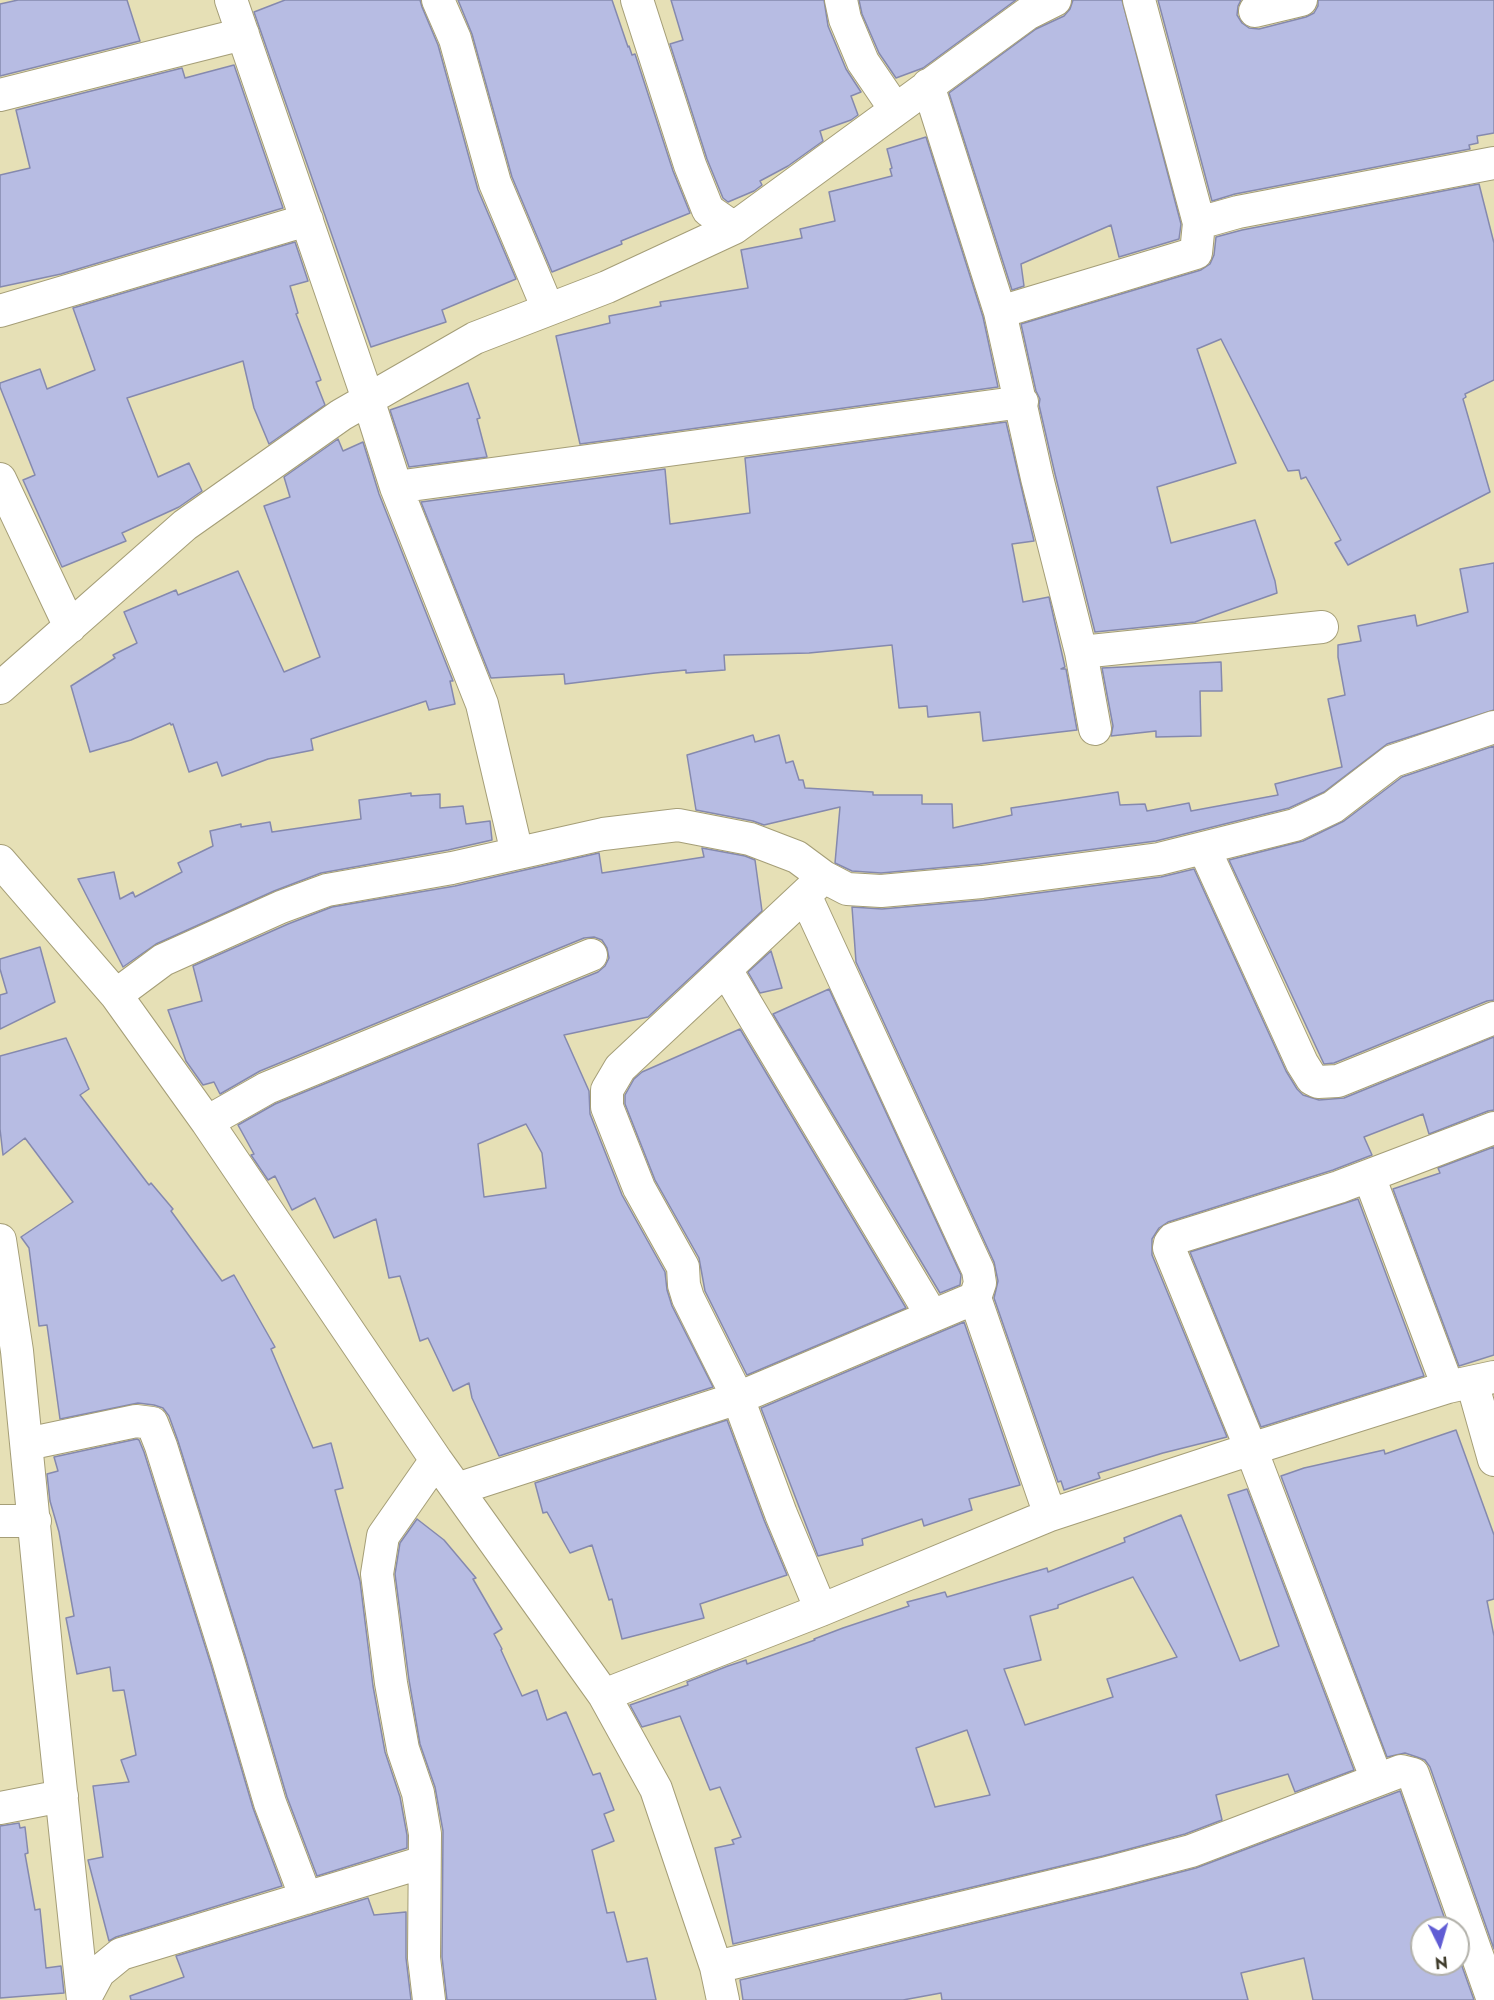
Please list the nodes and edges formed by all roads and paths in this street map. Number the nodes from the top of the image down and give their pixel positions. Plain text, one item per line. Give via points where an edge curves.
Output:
1 (231, 0) edge
2 (438, 0) edge
3 (637, 0) edge
4 (840, 0) edge
5 (1055, 0) edge
6 (1139, 0) edge
7 (1301, 0) edge
8 (1254, 11) dead end
9 (243, 34) junction
10 (928, 85) junction
11 (0, 95) edge
12 (895, 109) junction
13 (1494, 163) edge
14 (307, 220) junction
15 (1199, 223) junction
16 (734, 228) junction
17 (548, 309) junction
18 (0, 311) edge
19 (1000, 312) junction
20 (368, 399) junction
21 (1022, 402) junction
22 (0, 479) edge
23 (396, 487) junction
24 (70, 627) junction
25 (1322, 627) dead end
26 (1081, 652) junction
27 (0, 688) edge
28 (1494, 727) edge
29 (1095, 729) dead end
30 (1204, 848) junction
31 (517, 853) junction
32 (0, 861) edge
33 (815, 886) junction
34 (591, 955) dead end
35 (726, 970) junction
36 (116, 995) junction
37 (1494, 1018) edge
38 (207, 1122) junction
39 (1494, 1128) edge
40 (1369, 1176) junction
41 (0, 1240) edge
42 (975, 1298) junction
43 (932, 1316) junction
44 (9, 1351) edge
45 (1471, 1382) edge
46 (738, 1398) junction
47 (27, 1444) junction
48 (1251, 1449) junction
49 (436, 1460) junction
50 (1494, 1460) edge
51 (457, 1489) junction
52 (1050, 1515) junction
53 (0, 1521) edge
54 (34, 1521) junction
55 (821, 1610) junction
56 (604, 1695) junction
57 (1377, 1780) junction
58 (62, 1796) junction
59 (0, 1808) edge
60 (424, 1862) junction
61 (306, 1898) junction
62 (716, 1967) junction
63 (84, 2000) edge
64 (429, 2000) edge
65 (723, 2000) edge
66 (1493, 2000) edge

1 - 9 street
2 - 17 street via 455,39 495,183
3 - 16 street via 708,210
4 - 12 street via 863,62
5 - 10 street via 1027,14
6 - 15 street
7 - 8 street
9 - 11 street
9 - 14 street
10 - 12 street
10 - 19 street
12 - 16 street
13 - 15 street via 1238,212
14 - 18 street
14 - 20 street
15 - 19 street via 1196,253
16 - 17 street
17 - 20 street via 475,338
19 - 21 street
20 - 23 street
20 - 24 street via 185,525
21 - 23 street
21 - 26 street
22 - 24 street
23 - 31 street via 482,704
24 - 27 street
25 - 26 street
26 - 29 street
28 - 30 street via 1393,761 1333,807 1295,825
30 - 33 street via 1159,860 982,882 881,891
30 - 37 street via 1312,1079 1338,1081
31 - 33 street via 603,834 678,825 750,839 798,857
31 - 36 street via 327,890 163,960
32 - 36 street
33 - 35 street
33 - 42 street via 978,1270 980,1283
34 - 38 street via 267,1088
35 - 43 street
35 - 46 street via 620,1068 607,1090 607,1107 639,1188 683,1267 688,1298
36 - 38 street
38 - 49 street
39 - 40 street
40 - 45 street
40 - 48 street via 1170,1243
41 - 44 street
42 - 43 street
42 - 52 street
43 - 46 street
44 - 47 street
45 - 48 street
45 - 50 street
46 - 51 street
46 - 55 street
47 - 54 street
47 - 61 street via 136,1421 152,1423 270,1803
48 - 52 street
48 - 57 street
49 - 51 street
49 - 60 street via 382,1536 377,1574 391,1683 404,1749 418,1793
51 - 56 street
52 - 55 street
53 - 54 street
54 - 58 street
55 - 56 street
56 - 62 street via 656,1789
57 - 62 street via 1191,1851
57 - 66 street via 1401,1771 1413,1774
58 - 59 street
58 - 63 street
60 - 61 street
60 - 64 street via 424,1958
61 - 63 street via 121,1954 99,1972
62 - 65 street

